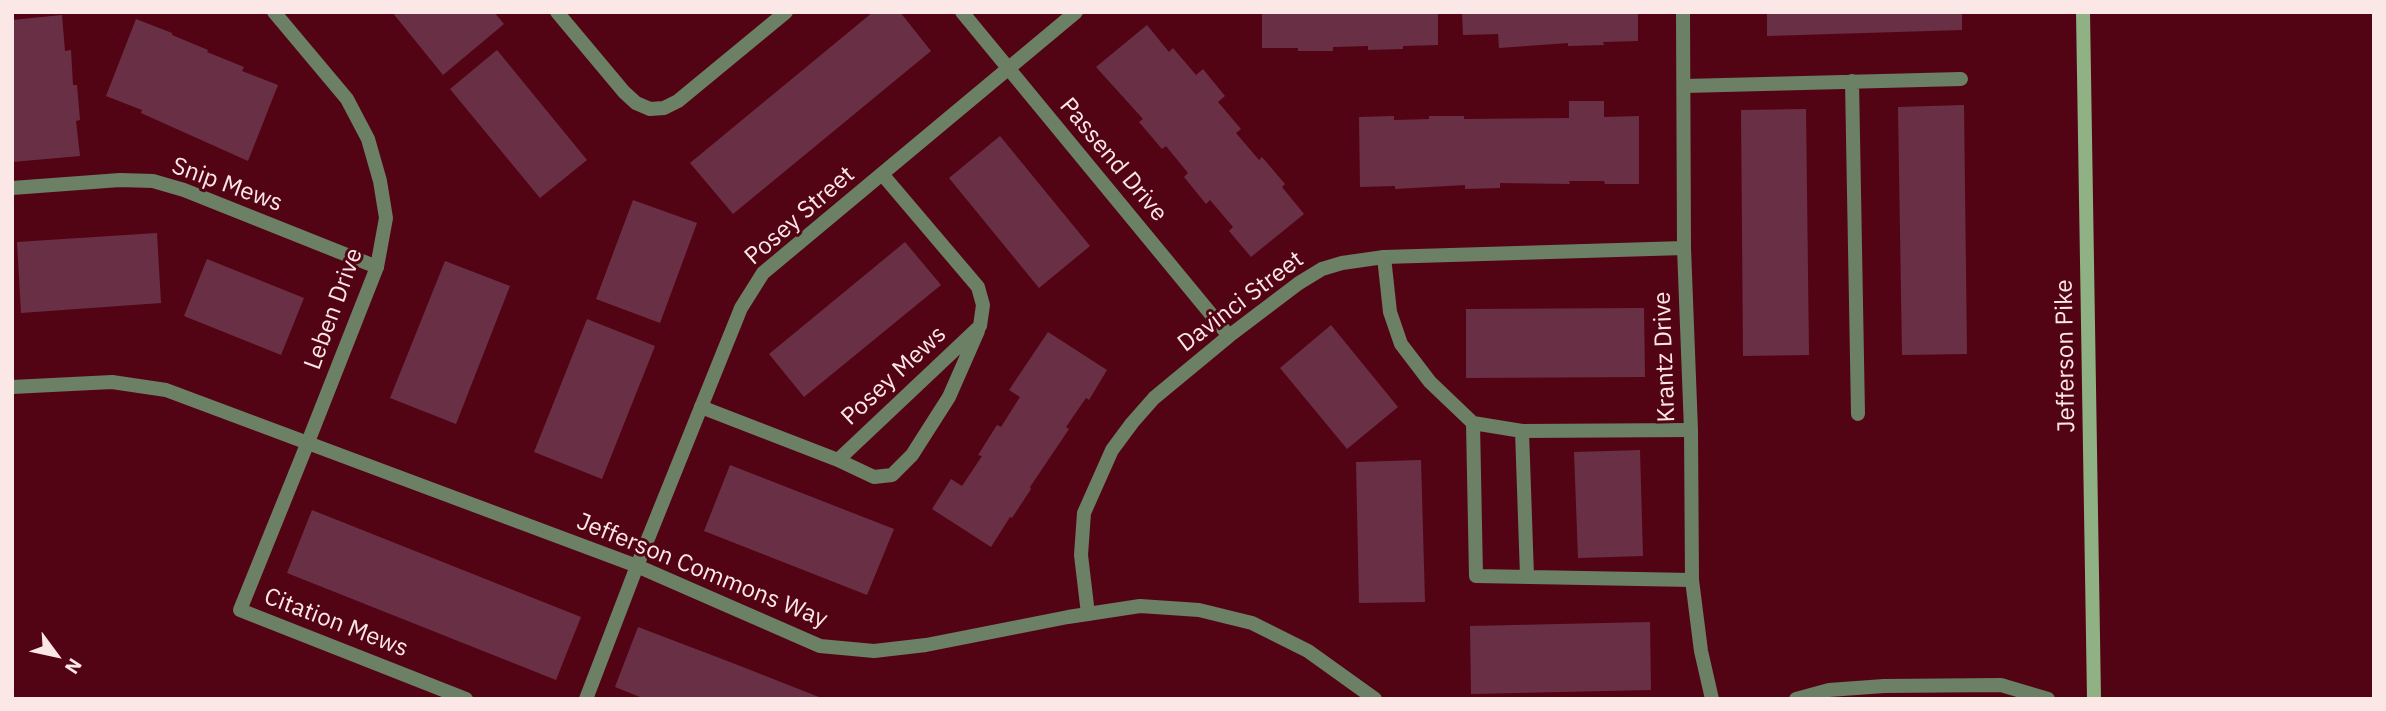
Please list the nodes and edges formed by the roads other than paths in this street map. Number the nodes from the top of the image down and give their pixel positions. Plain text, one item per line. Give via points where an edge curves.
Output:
1 (274, 12) edge
2 (557, 12) edge
3 (786, 12) edge
4 (962, 12) edge
5 (1076, 12) edge
6 (1683, 12) edge
7 (2083, 12) edge
8 (1008, 69) junction
9 (1961, 79) dead end
10 (1852, 81) junction
11 (1685, 86) junction
12 (882, 174) junction
13 (12, 188) edge
14 (1684, 248) junction
15 (1384, 257) junction
16 (377, 267) junction
17 (980, 326) junction
18 (1229, 336) junction
19 (12, 387) edge
20 (701, 407) junction
21 (1858, 414) dead end
22 (1473, 423) junction
23 (1691, 430) junction
24 (1522, 431) junction
25 (308, 442) junction
26 (838, 460) junction
27 (637, 566) junction
28 (1527, 576) junction
29 (1692, 580) junction
30 (1088, 614) junction
31 (466, 699) edge
32 (586, 699) edge
33 (1375, 699) edge
34 (1712, 699) edge
35 (1796, 699) edge
36 (2048, 699) edge
37 (2094, 699) edge

1 - 16 street, Leben Drive via 346,99 368,139 386,218
2 - 3 street via 624,92 650,109 678,101
4 - 8 street, Passend Drive
5 - 8 street, Posey Street
6 - 11 street, Krantz Drive
7 - 37 main road, Jefferson Pike
8 - 12 street, Posey Street
8 - 18 street, Passend Drive
9 - 10 street
10 - 11 street
10 - 21 street
11 - 14 street, Krantz Drive
12 - 17 street, Posey Mews via 978,287 983,305
12 - 20 street, Posey Street via 763,273 741,307
13 - 16 street, Snip Mews via 153,181
14 - 15 street, Davinci Street
14 - 23 street, Krantz Drive
15 - 18 street, Davinci Street via 1322,270
15 - 22 street via 1390,312 1401,344 1430,382
16 - 25 street, Leben Drive
17 - 26 street, Posey Mews
17 - 26 street, Posey Mews via 948,397 912,455 892,475 874,477
18 - 30 street, Davinci Street via 1154,398 1112,450 1084,513 1081,555
19 - 25 street, Jefferson Commons Way via 112,382 166,390
20 - 26 street, Posey Mews
20 - 27 street, Posey Street
22 - 24 street
22 - 28 street via 1476,576
23 - 24 street
23 - 29 street, Krantz Drive
24 - 28 street
25 - 27 street, Jefferson Commons Way
25 - 31 street, Citation Mews via 240,610
27 - 30 street, Jefferson Commons Way via 820,646 874,651 926,645
27 - 32 street, Posey Street
28 - 29 street
29 - 34 street, Krantz Drive
30 - 33 street, Jefferson Commons Way via 1140,606 1199,610 1252,623 1308,651
35 - 36 street via 1829,690 1885,686 2001,685

